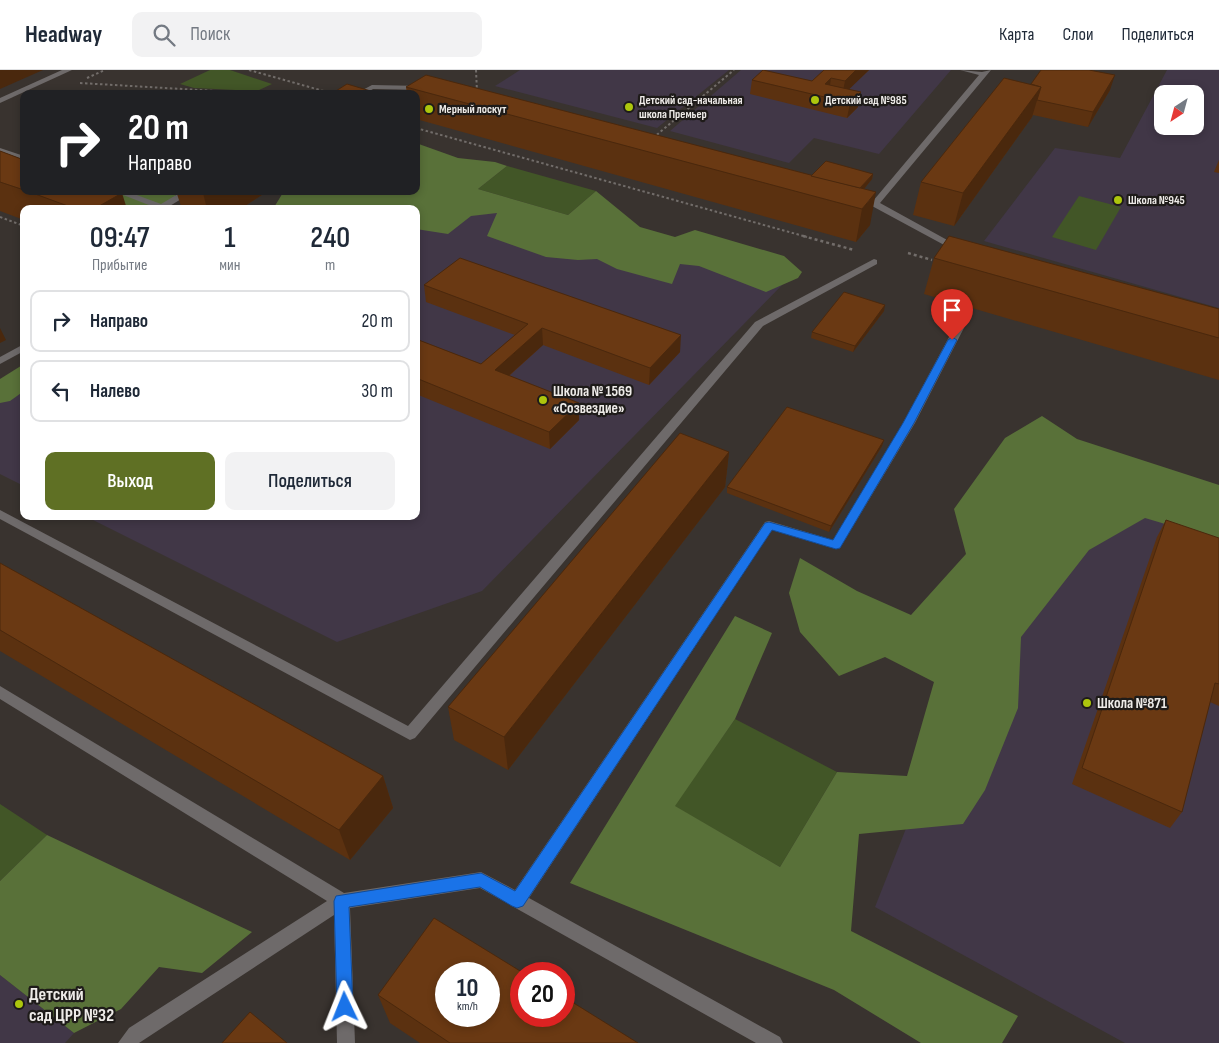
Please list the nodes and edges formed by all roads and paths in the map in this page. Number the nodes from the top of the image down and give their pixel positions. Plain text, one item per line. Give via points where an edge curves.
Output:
1 (68, 70) edge
2 (105, 70) edge
3 (249, 70) edge
4 (476, 70) edge
5 (734, 70) edge
6 (964, 70) edge
7 (985, 72) edge
8 (432, 88) edge
9 (24, 90) edge
10 (196, 90) edge
11 (320, 90) edge
12 (366, 90) edge
13 (20, 92) edge
14 (477, 98) edge
15 (0, 101) edge
16 (420, 129) edge
17 (646, 143) edge
18 (0, 150) edge
19 (20, 158) edge
20 (128, 195) edge
21 (183, 195) edge
22 (846, 197) edge
23 (875, 204) junction
24 (156, 205) edge
25 (166, 205) edge
26 (0, 217) edge
27 (20, 224) edge
28 (946, 243) edge
29 (856, 251) edge
30 (908, 253) dead end
31 (936, 261) edge
32 (874, 262) dead end
33 (961, 324) dead end
34 (20, 349) edge
35 (0, 361) edge
36 (0, 514) edge
37 (0, 692) edge
38 (517, 900) junction
39 (342, 901) junction
40 (127, 1043) edge
41 (346, 1043) edge
42 (774, 1043) edge

1 - 9 lane
2 - 10 path via 74,83
3 - 11 path
4 - 14 path
5 - 17 path
6 - 7 lane
7 - 23 lane
8 - 12 lane via 372,87
13 - 15 lane
16 - 29 path
18 - 19 lane
20 - 24 lane
21 - 25 lane
22 - 23 lane
23 - 28 lane
26 - 27 path
30 - 31 path
32 - 36 lane via 760,324 410,734
33 - 38 lane via 908,423 836,545 769,526
34 - 35 lane
37 - 39 lane
38 - 39 lane via 481,880
38 - 42 lane
39 - 40 lane via 135,1034
39 - 41 lane

